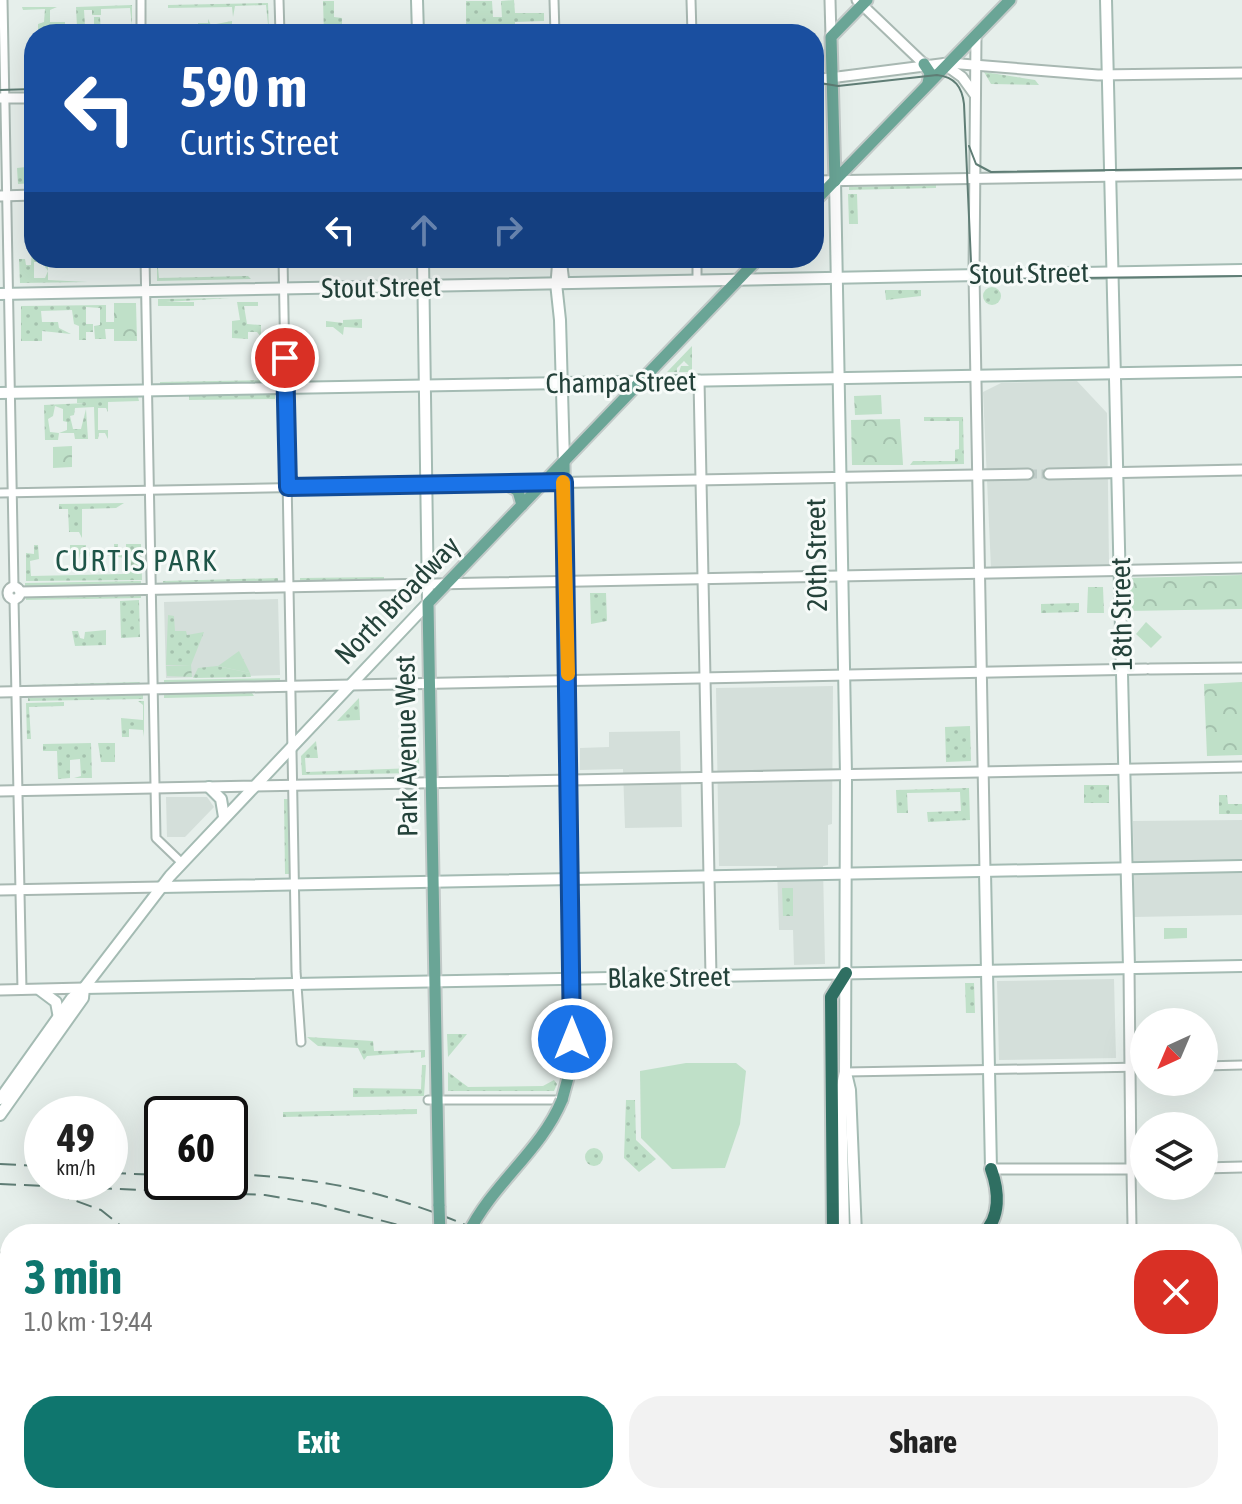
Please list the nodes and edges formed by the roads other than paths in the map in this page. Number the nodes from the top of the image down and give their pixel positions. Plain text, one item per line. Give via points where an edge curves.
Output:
1 (3, 0) edge
2 (141, 0) edge
3 (279, 0) edge
4 (417, 0) edge
5 (554, 0) edge
6 (691, 0) edge
7 (830, 0) edge
8 (1010, 0) edge
9 (1106, 0) edge
10 (862, 2) edge
11 (141, 24) edge
12 (280, 24) edge
13 (418, 24) edge
14 (555, 24) edge
15 (692, 24) edge
16 (976, 35) junction
17 (831, 37) junction
18 (924, 64) junction
19 (946, 64) junction
20 (976, 66) junction
21 (1242, 73) edge
22 (832, 76) junction
23 (1107, 76) junction
24 (824, 78) edge
25 (925, 87) junction
26 (975, 95) junction
27 (2, 98) edge
28 (24, 98) edge
29 (1242, 174) edge
30 (1109, 176) junction
31 (975, 178) junction
32 (824, 181) edge
33 (835, 181) junction
34 (824, 192) edge
35 (24, 195) edge
36 (3, 196) edge
37 (145, 268) edge
38 (283, 268) edge
39 (423, 268) edge
40 (559, 268) edge
41 (697, 268) edge
42 (749, 268) edge
43 (1242, 270) edge
44 (1111, 272) junction
45 (974, 274) junction
46 (836, 277) junction
47 (739, 279) junction
48 (697, 280) junction
49 (560, 283) junction
50 (423, 286) junction
51 (284, 289) junction
52 (146, 291) junction
53 (4, 294) edge
54 (1242, 371) edge
55 (1113, 373) junction
56 (975, 375) junction
57 (838, 378) junction
58 (699, 380) junction
59 (642, 381) junction
60 (562, 382) junction
61 (424, 385) junction
62 (286, 388) junction
63 (148, 390) junction
64 (5, 393) edge
65 (564, 462) junction
66 (1242, 470) edge
67 (1118, 473) junction
68 (1028, 474) tunnel mouth
69 (1049, 474) tunnel mouth
70 (977, 475) junction
71 (839, 477) junction
72 (701, 480) junction
73 (564, 482) junction
74 (505, 483) junction
75 (544, 483) junction
76 (425, 485) junction
77 (288, 487) junction
78 (150, 490) junction
79 (0, 493) edge
80 (12, 493) junction
81 (522, 505) junction
82 (1242, 568) edge
83 (1120, 570) junction
84 (979, 572) junction
85 (841, 577) junction
86 (703, 579) junction
87 (566, 582) junction
88 (427, 584) junction
89 (446, 584) junction
90 (290, 587) junction
91 (152, 589) junction
92 (11, 593) edge
93 (428, 603) junction
94 (1242, 668) edge
95 (1122, 669) junction
96 (981, 672) junction
97 (843, 675) junction
98 (705, 677) junction
99 (568, 681) junction
100 (429, 684) junction
101 (349, 686) junction
102 (292, 687) junction
103 (154, 690) junction
104 (0, 692) edge
105 (16, 692) junction
106 (293, 744) junction
107 (1242, 767) edge
108 (1124, 769) junction
109 (982, 772) junction
110 (846, 775) junction
111 (707, 777) junction
112 (570, 780) junction
113 (431, 783) junction
114 (293, 785) junction
115 (253, 786) junction
116 (209, 787) junction
117 (156, 788) junction
118 (0, 791) edge
119 (18, 791) junction
120 (224, 817) junction
121 (182, 863) junction
122 (1242, 866) edge
123 (1127, 869) junction
124 (985, 872) junction
125 (846, 875) junction
126 (709, 877) junction
127 (571, 879) junction
128 (433, 884) junction
129 (295, 886) junction
130 (161, 887) junction
131 (0, 890) edge
132 (20, 890) junction
133 (1242, 966) edge
134 (1129, 968) junction
135 (710, 971) junction
136 (987, 971) junction
137 (846, 973) junction
138 (572, 979) junction
139 (435, 981) junction
140 (297, 984) junction
141 (84, 988) junction
142 (0, 990) edge
143 (22, 990) junction
144 (40, 990) junction
145 (59, 1018) junction
146 (301, 1042) dead end
147 (1242, 1065) edge
148 (1218, 1066) edge
149 (1130, 1067) joint
150 (989, 1070) junction
151 (845, 1072) junction
152 (434, 1097) junction
153 (0, 1099) edge
154 (562, 1100) junction
155 (0, 1115) edge
156 (1242, 1167) edge
157 (1218, 1168) edge
158 (991, 1169) junction
159 (1130, 1169) edge
160 (1132, 1200) edge
161 (440, 1224) edge
162 (474, 1224) edge
163 (833, 1224) edge
164 (844, 1224) edge
165 (856, 1224) edge
166 (990, 1224) edge
167 (1132, 1224) edge

1 - 27 street
2 - 11 street
3 - 12 street
4 - 13 main road
5 - 14 street
6 - 15 street
7 - 17 street
8 - 16 main road
9 - 23 main road, 18th Street
10 - 17 main road
10 - 18 street
16 - 19 main road
16 - 20 street
17 - 22 main road, 20th Street
18 - 19 street
18 - 22 street
18 - 25 main road via 930,76
19 - 20 street
19 - 25 main road
19 - 26 street
20 - 23 street
20 - 26 street
21 - 23 street
22 - 24 street
22 - 33 main road, 20th Street
23 - 30 main road, 18th Street
25 - 33 main road
26 - 31 street
27 - 28 street
27 - 36 street
29 - 30 street
30 - 31 street
30 - 44 main road, 18th Street
31 - 33 street
31 - 45 street
32 - 33 street
33 - 34 main road
33 - 46 main road, 20th Street
35 - 36 street
36 - 53 street
37 - 52 street
38 - 51 street
39 - 50 main road, Park Avenue West
40 - 49 street
41 - 48 street
42 - 47 main road, North Broadway
43 - 44 main road, Stout Street
44 - 45 main road, Stout Street
44 - 55 main road, 18th Street
45 - 46 main road, Stout Street
45 - 56 street
46 - 47 main road, Stout Street
46 - 57 main road, 20th Street
47 - 48 main road, Stout Street
47 - 59 main road, North Broadway
48 - 49 main road, Stout Street
49 - 50 main road, Stout Street
49 - 60 main road
50 - 51 main road, Stout Street
50 - 61 main road, Park Avenue West
51 - 52 main road, Stout Street
51 - 62 street
52 - 53 main road, Stout Street
52 - 63 street
53 - 64 street
54 - 55 main road, Champa Street
55 - 56 main road, Champa Street
55 - 67 main road, 18th Street
56 - 57 main road, Champa Street
56 - 70 street
57 - 58 main road, Champa Street
57 - 71 main road, 20th Street
58 - 59 main road, Champa Street
58 - 72 street
59 - 60 main road, Champa Street
59 - 65 main road, North Broadway
60 - 61 main road, Champa Street
60 - 65 main road
61 - 62 main road, Champa Street
61 - 76 main road, Park Avenue West
62 - 63 main road, Champa Street
62 - 77 street
63 - 64 main road, Champa Street
63 - 78 street
64 - 80 street
65 - 73 main road
65 - 75 main road, North Broadway
66 - 67 street
67 - 69 street
67 - 83 main road, 18th Street
68 - 70 street
70 - 71 street
70 - 84 street
71 - 72 street
71 - 85 main road, 20th Street
72 - 73 street
72 - 86 street
73 - 75 street
73 - 87 main road
74 - 75 street
74 - 76 street
74 - 81 main road via 518,491
75 - 81 main road, North Broadway
76 - 77 street
76 - 88 main road, Park Avenue West
77 - 78 street
77 - 90 street
78 - 80 street
78 - 91 street
79 - 80 street
80 - 92 street
81 - 89 main road, North Broadway
82 - 83 street
83 - 84 street
83 - 95 main road, 18th Street
84 - 85 street
84 - 96 street
85 - 86 street
85 - 97 main road, 20th Street
86 - 87 street
86 - 98 street
87 - 89 street
87 - 99 main road
88 - 89 street
88 - 90 street
88 - 93 main road, Park Avenue West
89 - 93 main road, North Broadway
90 - 91 street
90 - 102 street
91 - 92 street
91 - 103 street
92 - 105 street
93 - 100 main road, Park Avenue West
93 - 101 main road, North Broadway
94 - 95 street
95 - 96 street
95 - 108 main road, 18th Street
96 - 97 street
96 - 109 street
97 - 98 street
97 - 110 main road, 20th Street
98 - 99 street
98 - 111 street
99 - 100 street
99 - 112 main road
100 - 101 street
100 - 113 main road, Park Avenue West
101 - 102 street
101 - 106 main road, North Broadway
102 - 103 street
102 - 106 street
103 - 105 street
103 - 117 street
104 - 105 street
105 - 119 street
106 - 114 street
106 - 115 main road, North Broadway
107 - 108 street
108 - 109 street
108 - 123 main road, 18th Street
109 - 110 street
109 - 124 street
110 - 111 street
110 - 125 main road, 20th Street
111 - 112 street
111 - 126 street
112 - 113 street
112 - 127 main road
113 - 114 street
113 - 128 main road, Park Avenue West
114 - 115 street
114 - 129 street
115 - 116 street
115 - 120 main road, North Broadway
116 - 117 street
116 - 120 main road via 221,799
117 - 119 street
117 - 121 street via 156,838
118 - 119 street
119 - 132 street
120 - 121 main road, North Broadway
121 - 130 main road, North Broadway
122 - 123 main road
123 - 124 main road
123 - 134 main road, 18th Street
124 - 125 main road
124 - 136 main road
125 - 126 main road
125 - 137 main road, 20th Street
126 - 127 main road
126 - 135 street
127 - 128 main road
127 - 138 main road
128 - 129 main road
128 - 139 main road, Park Avenue West
129 - 130 main road
129 - 140 street
130 - 132 street
130 - 141 main road, North Broadway
131 - 132 street
132 - 143 street
133 - 134 main road, Blake Street
134 - 136 main road, Blake Street
134 - 149 street, 18th Street
135 - 137 main road, Blake Street
135 - 138 main road, Blake Street
136 - 137 main road, Blake Street
136 - 150 main road
137 - 151 main road, 20th Street
137 - 163 highway via 831,997
138 - 139 main road, Blake Street
138 - 154 main road via 572,1063
139 - 140 main road, Blake Street
139 - 152 main road, Park Avenue West
140 - 141 main road, Blake Street
140 - 146 street
141 - 144 street, Blake Street
141 - 145 main road, North Broadway
141 - 155 main road, North Broadway via 83,998
142 - 143 street, Blake Street
143 - 144 street, Blake Street
144 - 145 main road via 56,1002
145 - 153 main road, North Broadway
147 - 148 street
149 - 150 street
150 - 151 street
150 - 158 main road
151 - 164 main road, 20th Street
151 - 165 main road, 20th Street
152 - 154 street
152 - 161 main road, Park Avenue West, bridge
154 - 162 main road, bridge
156 - 157 street
158 - 159 street
158 - 166 highway via 997,1201
160 - 167 street, 18th Street

